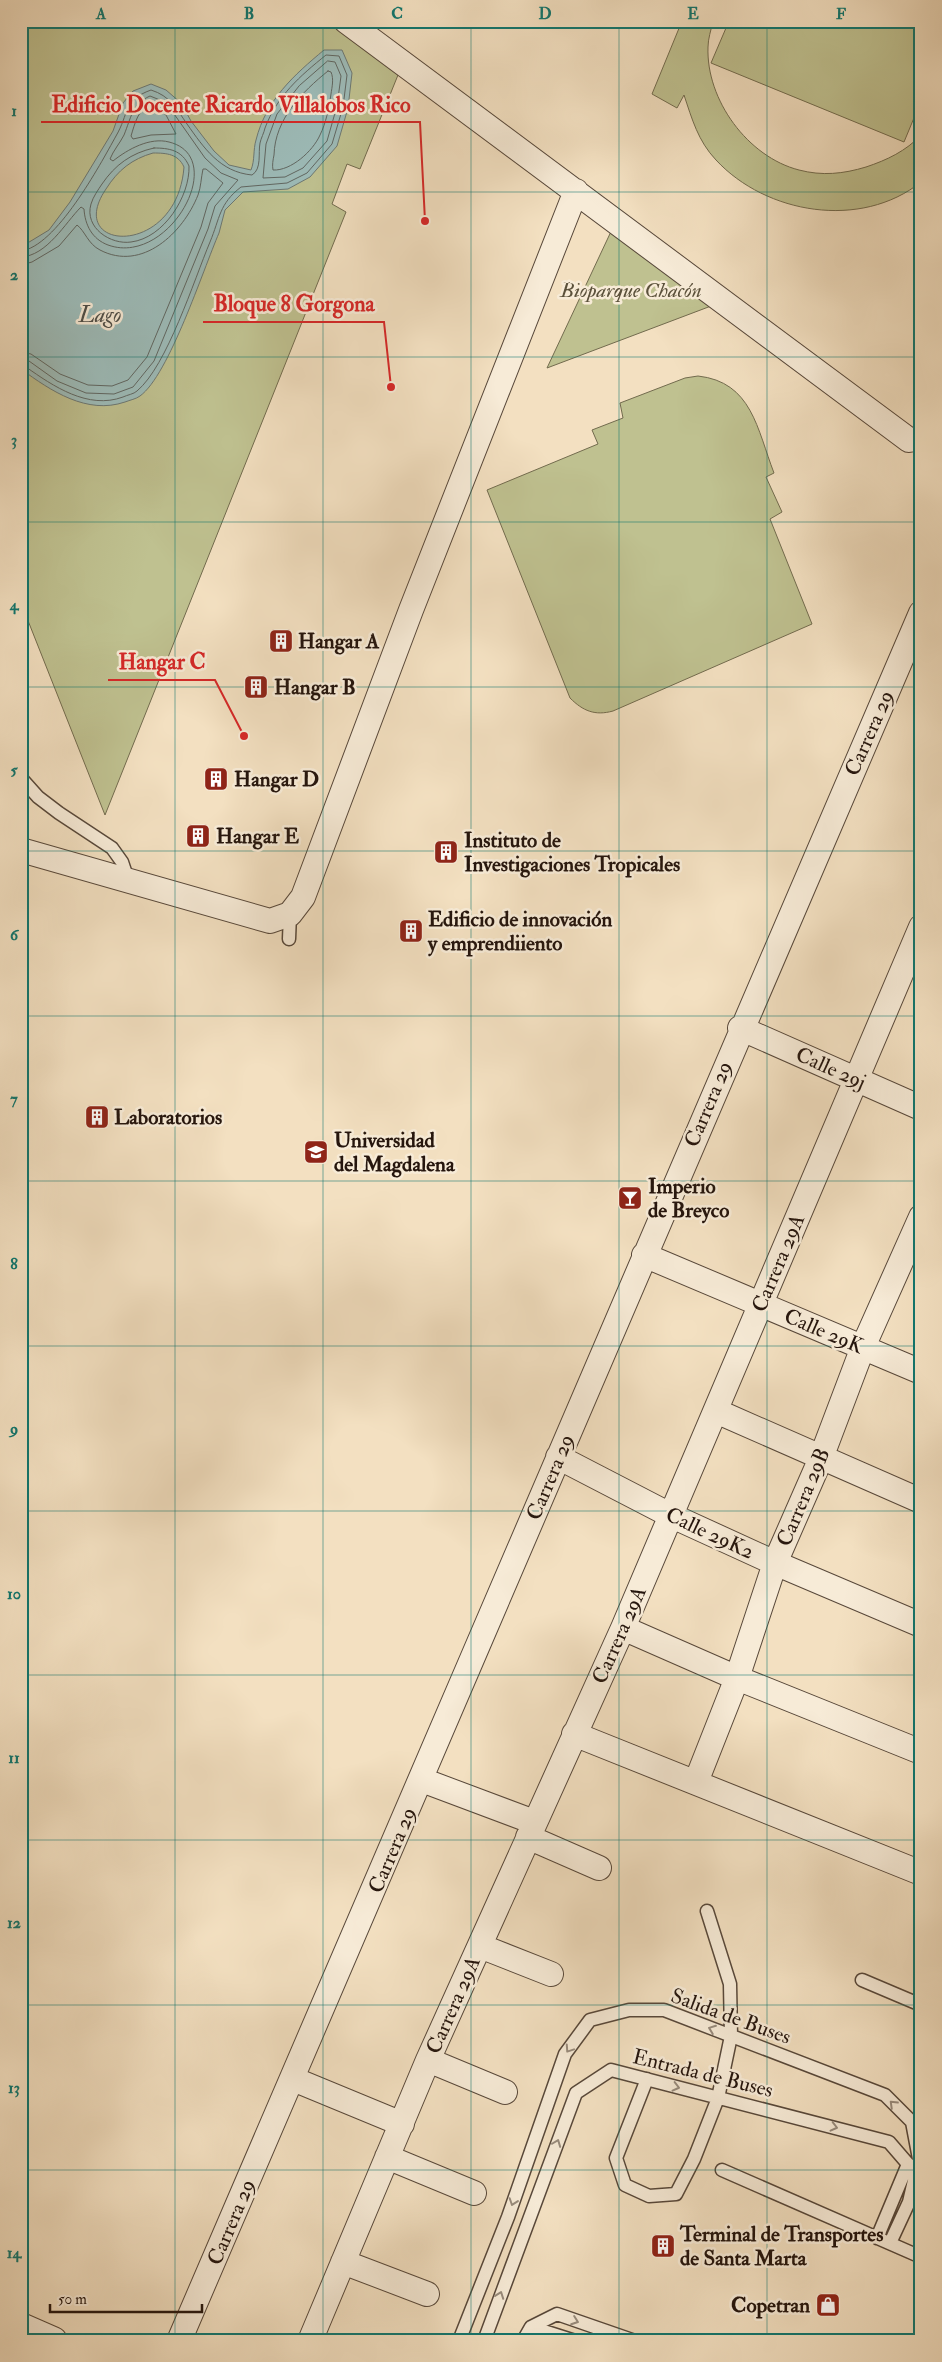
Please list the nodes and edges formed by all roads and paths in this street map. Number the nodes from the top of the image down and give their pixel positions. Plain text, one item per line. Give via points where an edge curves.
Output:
1 (346, 21) edge
2 (576, 191) junction
3 (909, 440) dead end
4 (921, 613) edge
5 (21, 778) edge
6 (21, 850) edge
7 (128, 880) junction
8 (290, 914) junction
9 (921, 927) edge
10 (289, 939) dead end
11 (740, 1028) junction
12 (856, 1079) junction
13 (921, 1108) edge
14 (918, 1228) edge
15 (644, 1255) junction
16 (761, 1305) junction
17 (863, 1348) junction
18 (921, 1372) edge
19 (716, 1411) junction
20 (558, 1457) junction
21 (821, 1458) junction
22 (921, 1501) edge
23 (670, 1515) junction
24 (774, 1563) junction
25 (921, 1625) edge
26 (623, 1628) junction
27 (737, 1678) junction
28 (574, 1734) junction
29 (921, 1752) edge
30 (422, 1780) junction
31 (696, 1782) junction
32 (531, 1830) junction
33 (599, 1868) dead end
34 (921, 1873) edge
35 (707, 1911) dead end
36 (480, 1946) junction
37 (551, 1974) dead end
38 (862, 1980) dead end
39 (921, 2005) edge
40 (731, 2036) junction
41 (428, 2060) junction
42 (293, 2079) junction
43 (647, 2079) junction
44 (505, 2092) dead end
45 (718, 2098) junction
46 (916, 2119) edge
47 (402, 2124) junction
48 (918, 2144) edge
49 (387, 2157) junction
50 (722, 2170) dead end
51 (474, 2193) dead end
52 (877, 2238) junction
53 (890, 2244) junction
54 (921, 2257) edge
55 (343, 2262) junction
56 (427, 2294) dead end
57 (21, 2327) edge
58 (531, 2327) junction
59 (53, 2341) edge
60 (179, 2341) edge
61 (310, 2341) edge
62 (459, 2341) edge
63 (484, 2341) edge
64 (523, 2341) edge
65 (575, 2341) edge
66 (635, 2341) edge

1 - 2 street
2 - 3 street
2 - 8 street via 411,610 303,897
4 - 11 street, Carrera 29
5 - 7 lane via 38,797 112,848 122,862
6 - 7 street
7 - 8 street via 270,921
8 - 10 lane
9 - 12 street, Carrera 29A
11 - 12 street, Calle 29j
11 - 15 street, Carrera 29
12 - 13 street, Calle 29j
12 - 16 street, Carrera 29A
14 - 17 street, Carrera 29B
15 - 16 street, Calle 29K
15 - 20 street, Carrera 29
16 - 17 street, Calle 29K
16 - 19 street, Carrera 29A
17 - 18 street, Calle 29K
17 - 21 street, Carrera 29B
19 - 21 street
19 - 23 street, Carrera 29A
20 - 23 street, Calle 29K2
20 - 30 street, Carrera 29
21 - 22 street
21 - 24 street, Carrera 29B
23 - 24 street, Calle 29K2
23 - 26 street, Carrera 29A
24 - 25 street, Calle 29K2
24 - 27 street, Carrera 29B
26 - 27 street
26 - 28 street, Carrera 29A
27 - 29 street
27 - 31 street, Carrera 29B
28 - 31 street
28 - 32 street, Carrera 29A
30 - 32 street
30 - 42 street, Carrera 29
31 - 34 street
32 - 33 street
32 - 36 street, Carrera 29A
35 - 40 lane via 730,1984
36 - 37 street
36 - 41 street, Carrera 29A
38 - 39 lane
40 - 45 lane
46 -> 40 lane, Salida de Buses via 885,2095
40 -> 62 lane, Salida de Buses via 664,2010 629,2010 590,2020 565,2054 508,2217
41 - 44 street
41 - 47 street, Carrera 29A
42 - 47 street
42 - 60 street, Carrera 29
43 -> 45 lane, Entrada de Buses
43 - 45 lane via 616,2158 624,2185 649,2196 676,2194
63 -> 43 lane, Entrada de Buses via 576,2093 611,2070
45 -> 52 lane, Entrada de Buses via 889,2142 908,2164
46 - 48 lane, Salida de Buses
47 - 49 street, Carrera 29A
48 - 53 lane, Salida de Buses via 919,2159 909,2202
49 - 51 street
49 - 55 street, Carrera 29A
50 - 52 lane
52 - 53 lane
53 - 54 lane
55 - 56 street
55 - 61 street, Carrera 29A
57 - 59 street
58 - 64 lane
58 - 65 lane
58 -> 66 lane via 557,2314

